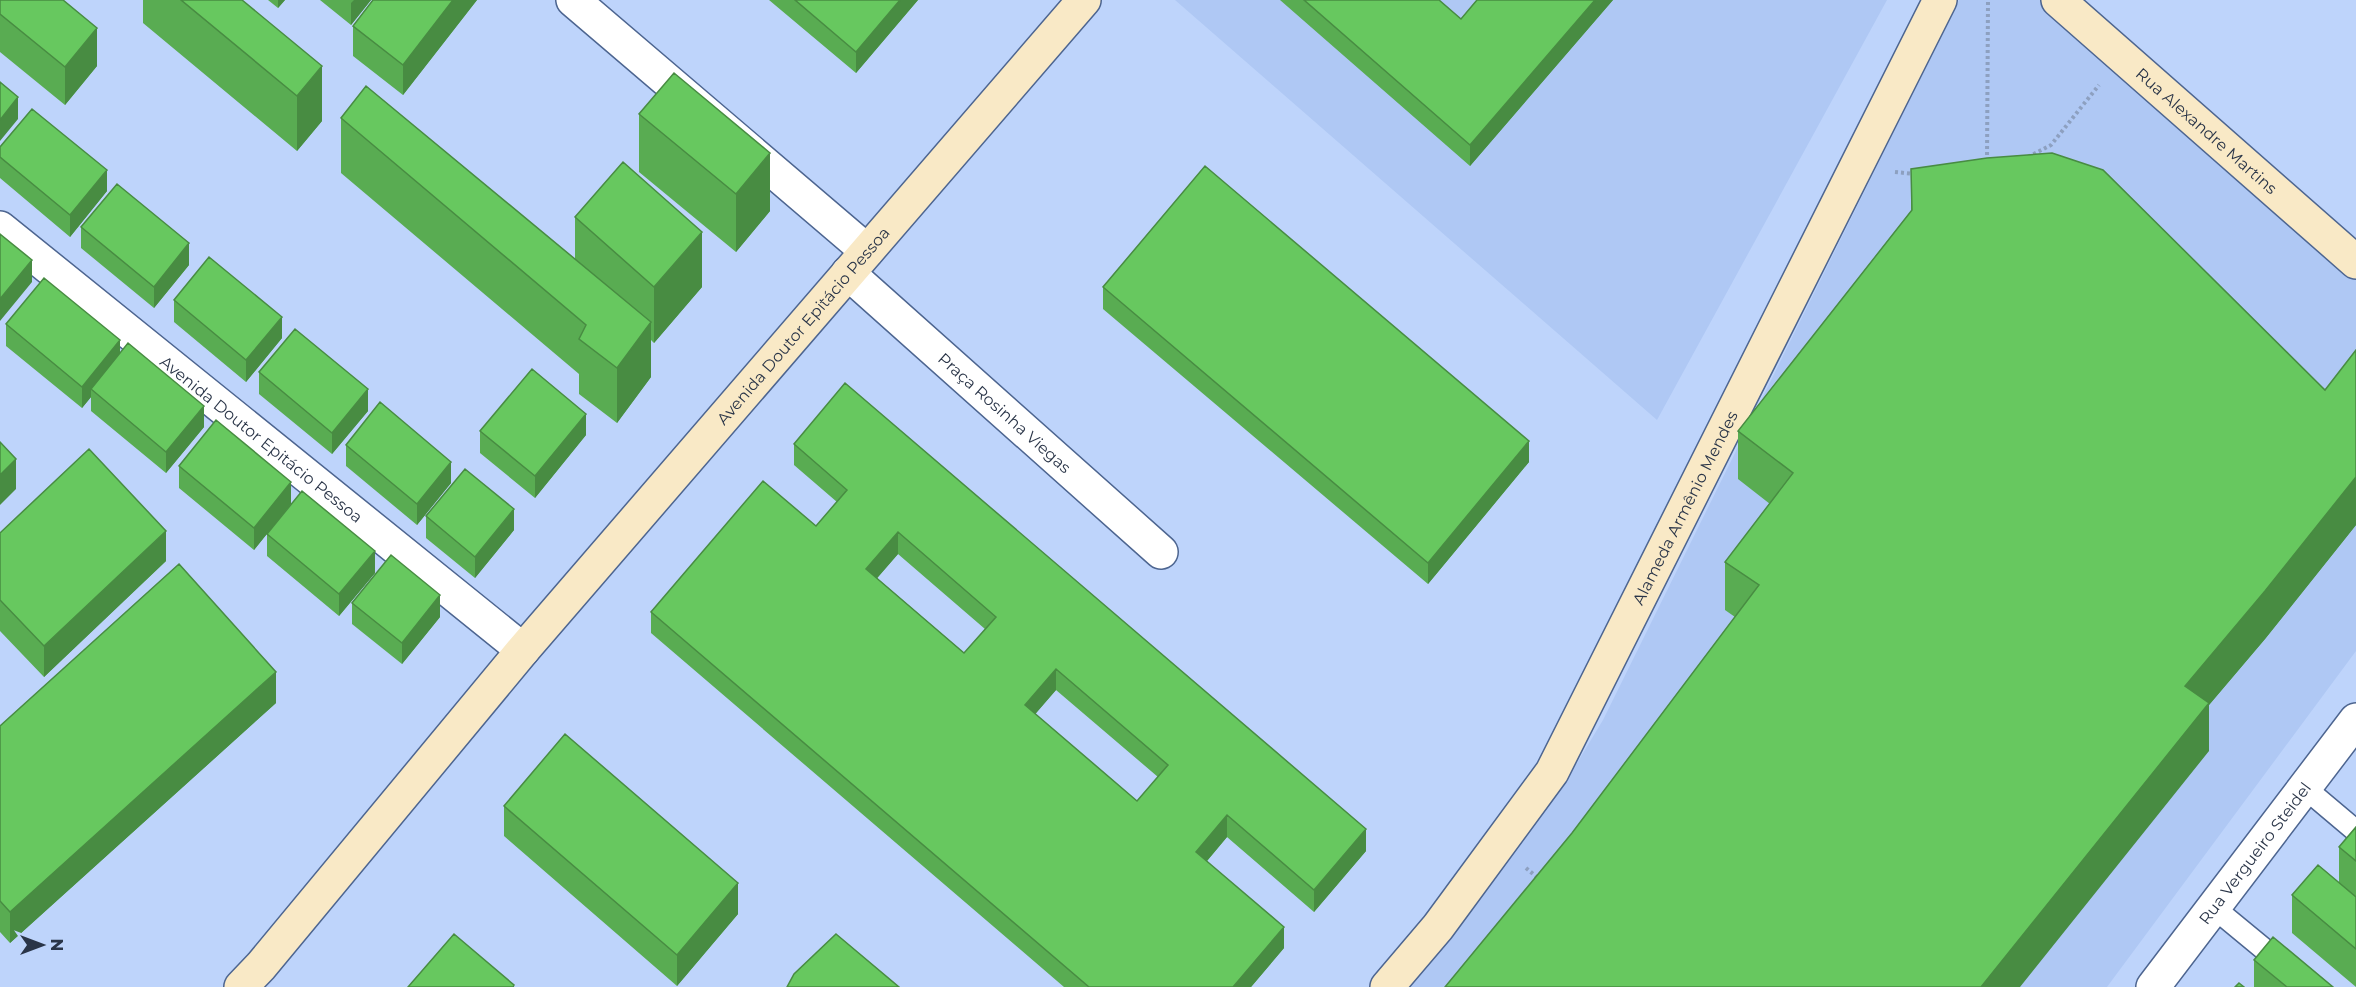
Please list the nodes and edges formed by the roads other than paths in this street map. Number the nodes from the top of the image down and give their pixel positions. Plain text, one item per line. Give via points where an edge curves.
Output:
1 (573, 0) edge
2 (1084, 0) edge
3 (1940, 0) edge
4 (2058, 0) edge
5 (0, 228) edge
6 (857, 262) junction
7 (2356, 262) edge
8 (1161, 552) dead end
9 (523, 650) junction
10 (2356, 720) edge
11 (2304, 788) junction
12 (2356, 831) edge
13 (2213, 907) junction
14 (241, 987) edge
15 (1388, 987) edge
16 (2153, 987) edge
17 (2310, 987) edge

1 - 6 street, Praça Rosinha Viegas
2 - 6 main road, Avenida Doutor Epitácio Pessoa
3 - 15 main road, Alameda Armênio Mendes via 1552,772 1438,927
4 - 7 main road, Rua Alexandre Martins
5 - 9 street, Avenida Doutor Epitácio Pessoa
6 - 8 street, Praça Rosinha Viegas
6 - 9 main road, Avenida Doutor Epitácio Pessoa
9 - 14 main road, Avenida Doutor Epitácio Pessoa
10 - 11 street, Rua Vergueiro Steidel
11 - 12 lane
11 - 13 street, Rua Vergueiro Steidel
13 - 16 street, Rua Vergueiro Steidel
13 - 17 lane

